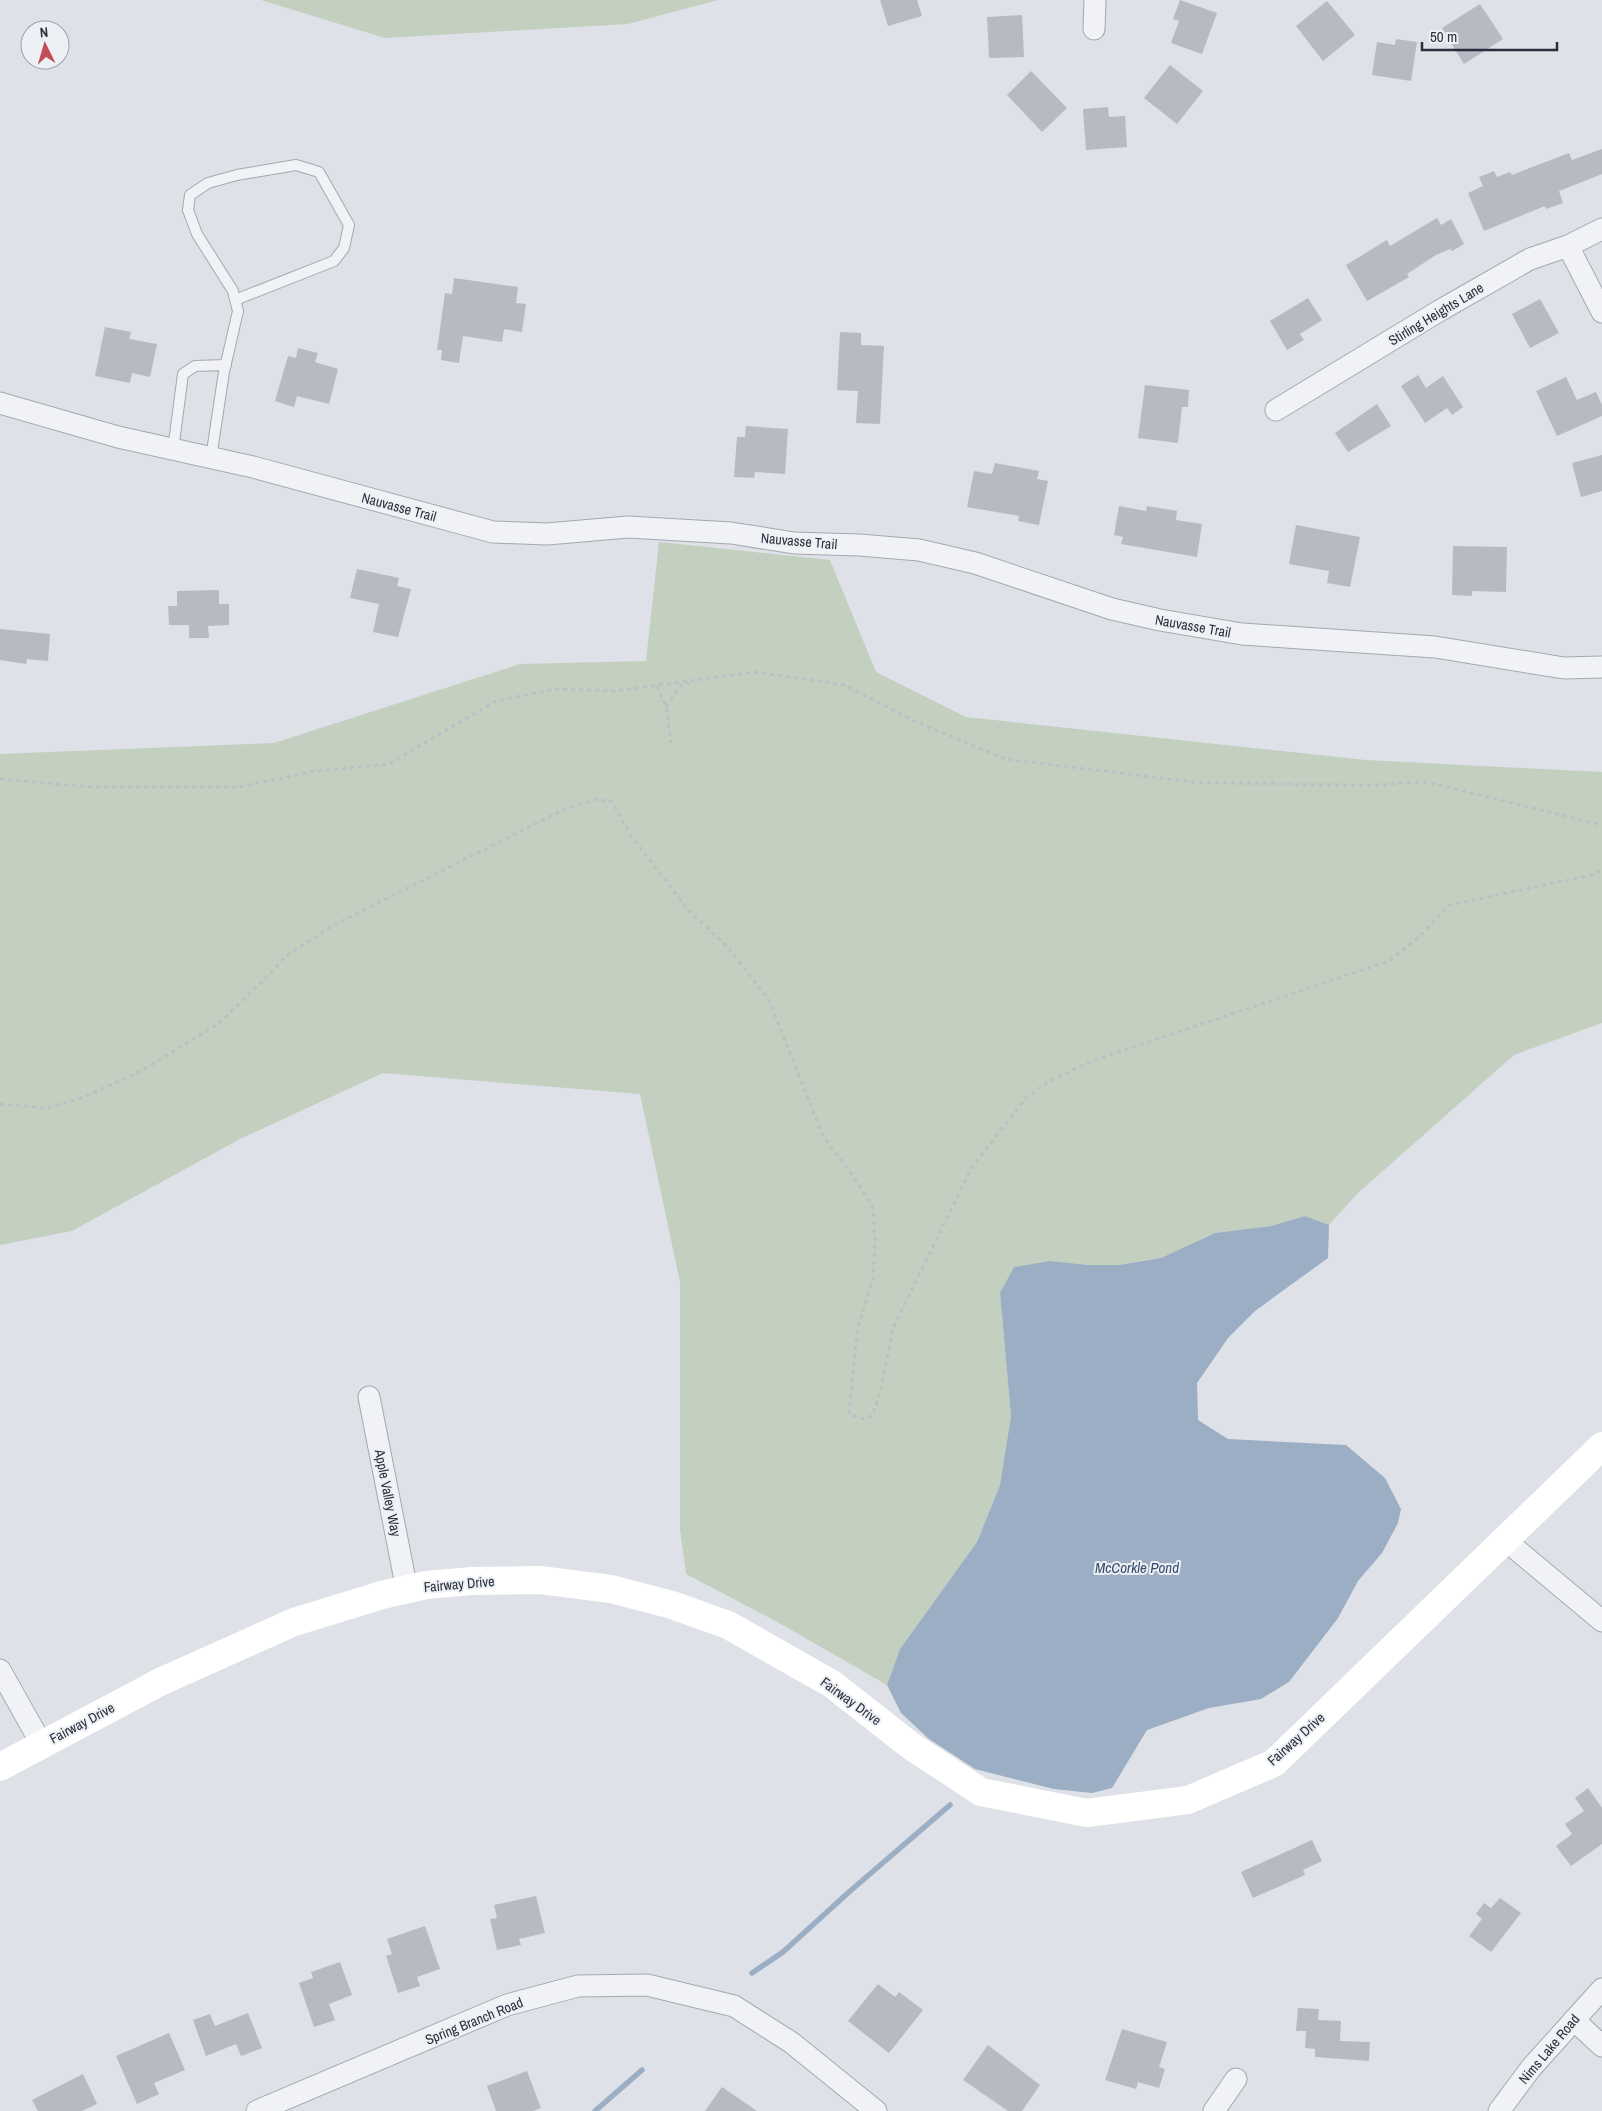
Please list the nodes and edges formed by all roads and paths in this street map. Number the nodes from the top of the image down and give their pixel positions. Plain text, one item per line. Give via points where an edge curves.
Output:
1 (1095, 0) edge
2 (1094, 29) dead end
3 (1602, 229) edge
4 (1568, 246) junction
5 (235, 300) junction
6 (1602, 312) edge
7 (226, 365) junction
8 (0, 404) edge
9 (1276, 410) dead end
10 (173, 450) junction
11 (211, 458) junction
12 (1602, 667) edge
13 (694, 681) junction
14 (657, 686) junction
15 (666, 707) junction
16 (671, 743) dead end
17 (0, 779) edge
18 (1602, 825) edge
19 (1602, 870) edge
20 (0, 1104) edge
21 (369, 1396) dead end
22 (1602, 1446) edge
23 (1505, 1540) junction
24 (407, 1590) junction
25 (1602, 1621) edge
26 (0, 1670) edge
27 (42, 1745) junction
28 (0, 1768) edge
29 (1602, 1989) edge
30 (1574, 2020) junction
31 (1602, 2046) edge
32 (1236, 2079) dead end
33 (257, 2111) edge
34 (876, 2111) edge
35 (1214, 2111) edge
36 (1499, 2111) edge

1 - 2 street
3 - 4 street, Stirling Heights Lane
4 - 6 street
4 - 9 street, Stirling Heights Lane via 1522,264
5 - 5 lane via 233,291 197,234 188,210 190,195 208,183 237,175 296,165 319,172 349,225 344,248 334,261
5 - 7 lane via 238,311
7 - 10 lane via 195,366 184,374
7 - 11 lane
8 - 10 street, Nauvasse Trail
10 - 11 street, Nauvasse Trail
11 - 12 street, Nauvasse Trail via 493,532 547,534 628,527 731,533 794,543 919,550 975,563 1112,609 1178,624 1242,634 1435,647 1564,668
13 - 14 path
13 - 15 path via 681,686
13 - 18 path via 755,672 845,685 910,719 1005,759 1201,783 1372,785 1426,782
14 - 15 path
14 - 17 path via 615,690 555,689 496,701 389,764 316,770 239,787 91,788
15 - 16 path
19 - 20 path via 1592,875 1450,905 1419,937 1389,961 1090,1062 1048,1082 1026,1098 972,1167 894,1326 872,1416 860,1419 849,1413 857,1331 873,1278 873,1208 823,1136 770,1000 728,948 690,912 632,837 612,802 597,799 563,810 332,926 286,956 218,1024 141,1071 84,1097 48,1108
21 - 24 street, Apple Valley Way
22 - 23 street, Fairway Drive
23 - 24 street, Fairway Drive via 1274,1763 1188,1800 1087,1813 981,1792 911,1746 832,1684 728,1625 672,1605 611,1589 540,1580 472,1581
23 - 25 street
24 - 27 street, Fairway Drive via 294,1622 160,1682
26 - 27 street
27 - 28 street, Fairway Drive
29 - 30 street, Nims Lake Road
30 - 31 street
30 - 36 street, Nims Lake Road via 1531,2068
32 - 35 street
33 - 34 street, Spring Branch Road via 507,2005 578,1986 648,1985 734,2006 792,2043

